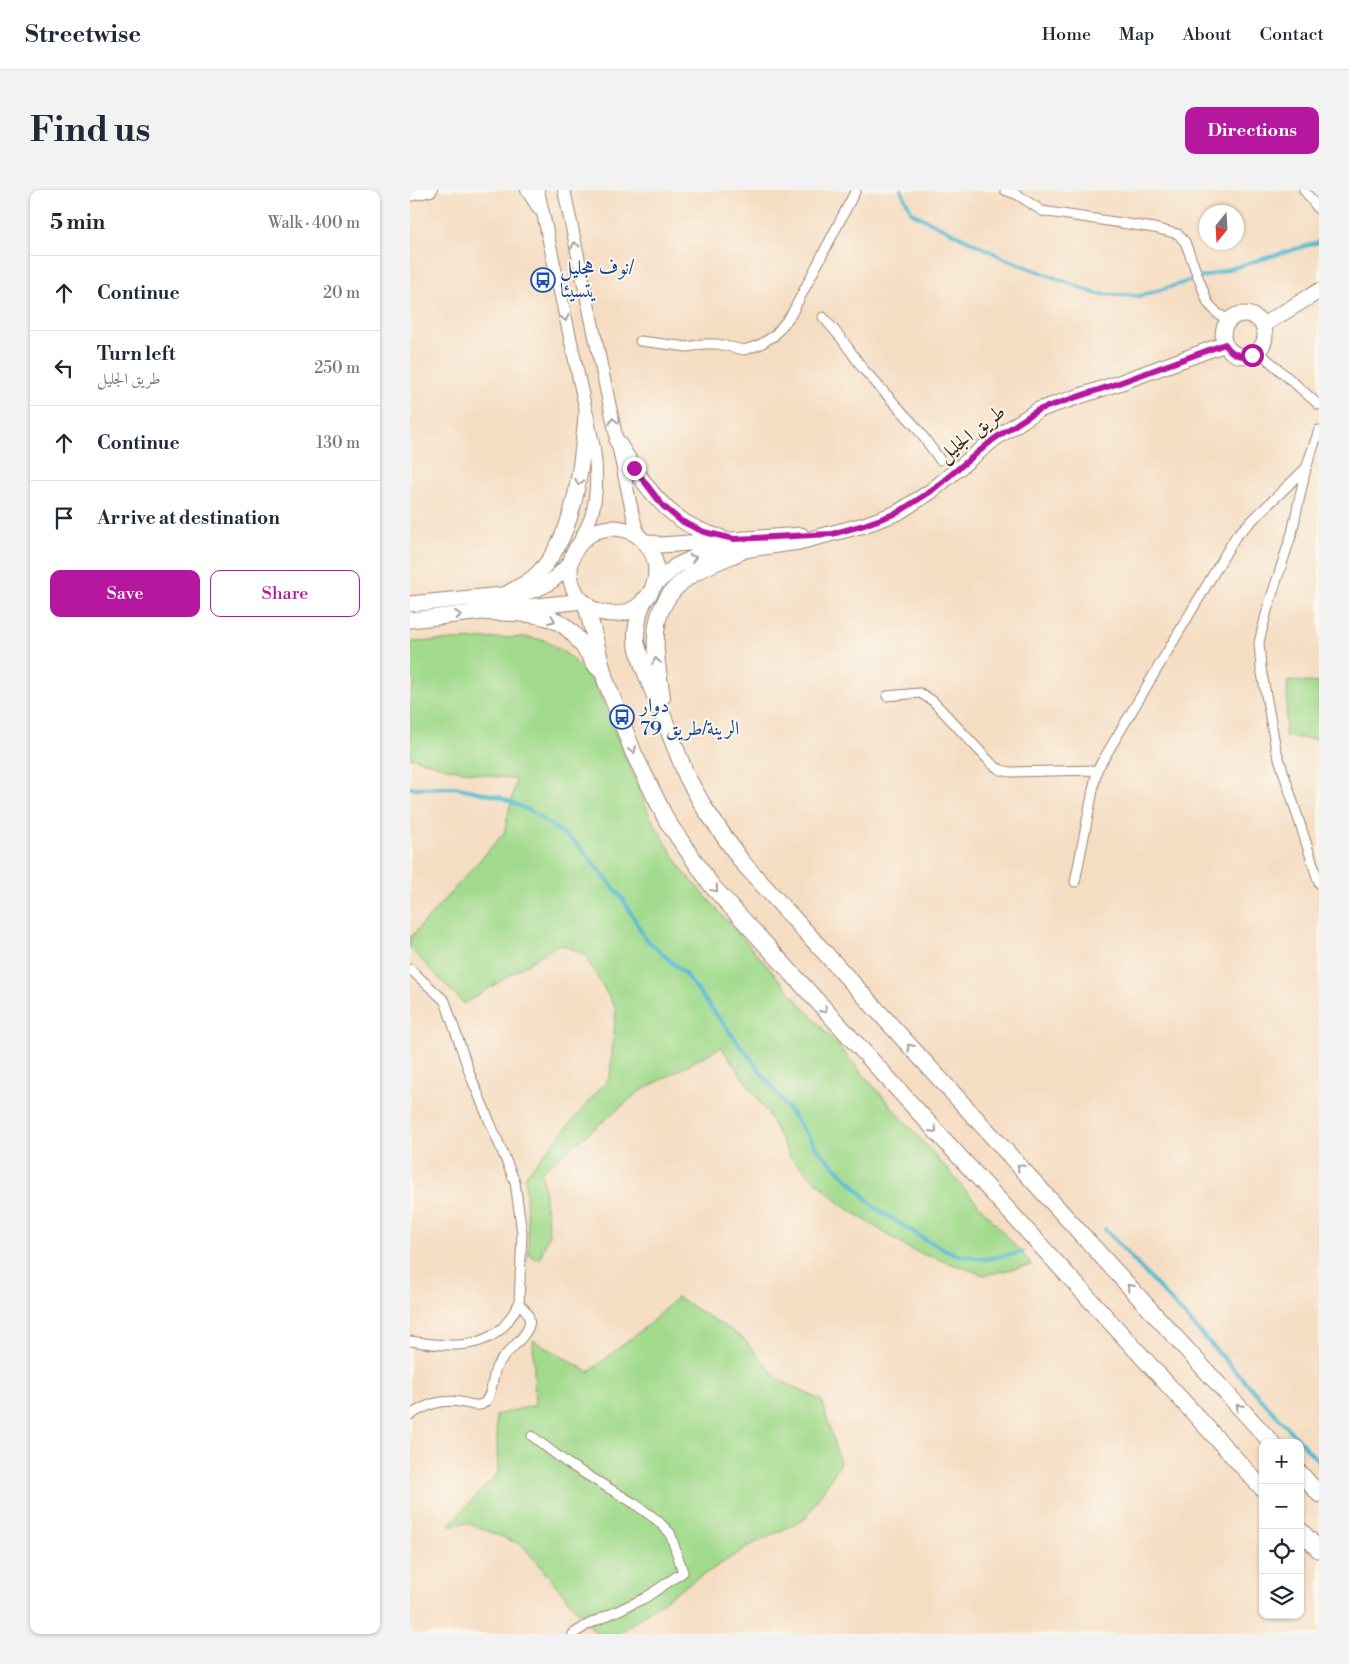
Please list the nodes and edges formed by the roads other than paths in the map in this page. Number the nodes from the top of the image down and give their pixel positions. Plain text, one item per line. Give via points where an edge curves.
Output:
1 (431, 190) edge
2 (526, 190) edge
3 (538, 190) edge
4 (564, 190) edge
5 (856, 190) edge
6 (1005, 190) edge
7 (1304, 190) edge
8 (410, 195) edge
9 (1319, 210) edge
10 (545, 219) junction
11 (1319, 291) edge
12 (823, 317) dead end
13 (1230, 320) junction
14 (1262, 325) junction
15 (640, 341) dead end
16 (1225, 344) junction
17 (1258, 351) junction
18 (1319, 405) edge
19 (586, 416) junction
20 (1319, 430) edge
21 (617, 441) junction
22 (940, 460) dead end
23 (1306, 468) junction
24 (642, 539) junction
25 (739, 544) junction
26 (573, 556) junction
27 (653, 586) junction
28 (504, 595) junction
29 (644, 600) junction
30 (584, 602) junction
31 (410, 604) edge
32 (487, 612) junction
33 (410, 620) edge
34 (605, 679) junction
35 (887, 696) dead end
36 (667, 727) junction
37 (1097, 770) junction
38 (1075, 882) dead end
39 (1319, 883) edge
40 (410, 968) edge
41 (519, 1304) junction
42 (410, 1341) edge
43 (410, 1415) edge
44 (532, 1436) dead end
45 (1268, 1439) edge
46 (1304, 1477) edge
47 (1259, 1485) edge
48 (1319, 1494) edge
49 (1304, 1534) edge
50 (1319, 1550) edge
51 (573, 1634) edge

1 - 8 main road
2 - 10 main road
3 - 10 main road
21 -> 4 main road
5 - 15 street via 791,316 774,336 744,350 717,344 688,347
6 - 13 street via 1042,211 1178,234 1185,242 1208,303 1218,314
7 - 9 street
10 -> 19 main road
11 - 14 main road
12 - 22 street
13 - 14 main road via 1250,315
13 - 16 main road via 1223,334
14 - 17 main road via 1265,340
16 - 17 main road via 1241,356
16 - 25 main road, طريق الجليل via 1038,410 994,439 930,492 897,513 864,525 780,546
17 - 18 street
19 - 26 main road via 595,458 596,493 591,517
19 -> 28 main road via 578,486 562,536 534,577
20 - 23 street
21 - 24 main road via 633,516
21 - 25 main road via 650,490 674,516 704,532
23 - 37 street via 1236,536
23 - 39 street via 1292,533 1259,642 1276,749
24 - 25 main road via 661,545
24 - 26 main road via 621,528 603,529 580,542
24 - 27 main road via 656,565
27 -> 25 main road via 684,561
36 -> 25 highway via 655,654 660,613 679,585
26 - 28 main road via 546,586
26 - 30 main road via 572,585
27 - 29 main road
28 - 31 main road
29 - 30 main road via 631,610 615,613 599,611
29 - 36 highway via 636,622 636,642
30 - 32 main road
30 - 34 highway
33 -> 32 main road
32 -> 34 highway via 536,615 554,620 582,644
34 -> 47 highway via 634,754 667,821 712,886
35 - 37 street via 920,693 926,696 1001,770
45 -> 36 highway via 742,862 687,777
37 - 38 street
40 - 41 street via 445,1001 471,1077 516,1182 522,1233
41 - 42 street via 503,1327 487,1339 466,1345
41 - 43 street via 529,1314 526,1333 496,1368 484,1403 480,1406 442,1401 421,1407
44 - 51 street via 567,1463 657,1520 670,1533 684,1572 645,1598
46 - 48 highway
49 - 50 highway

